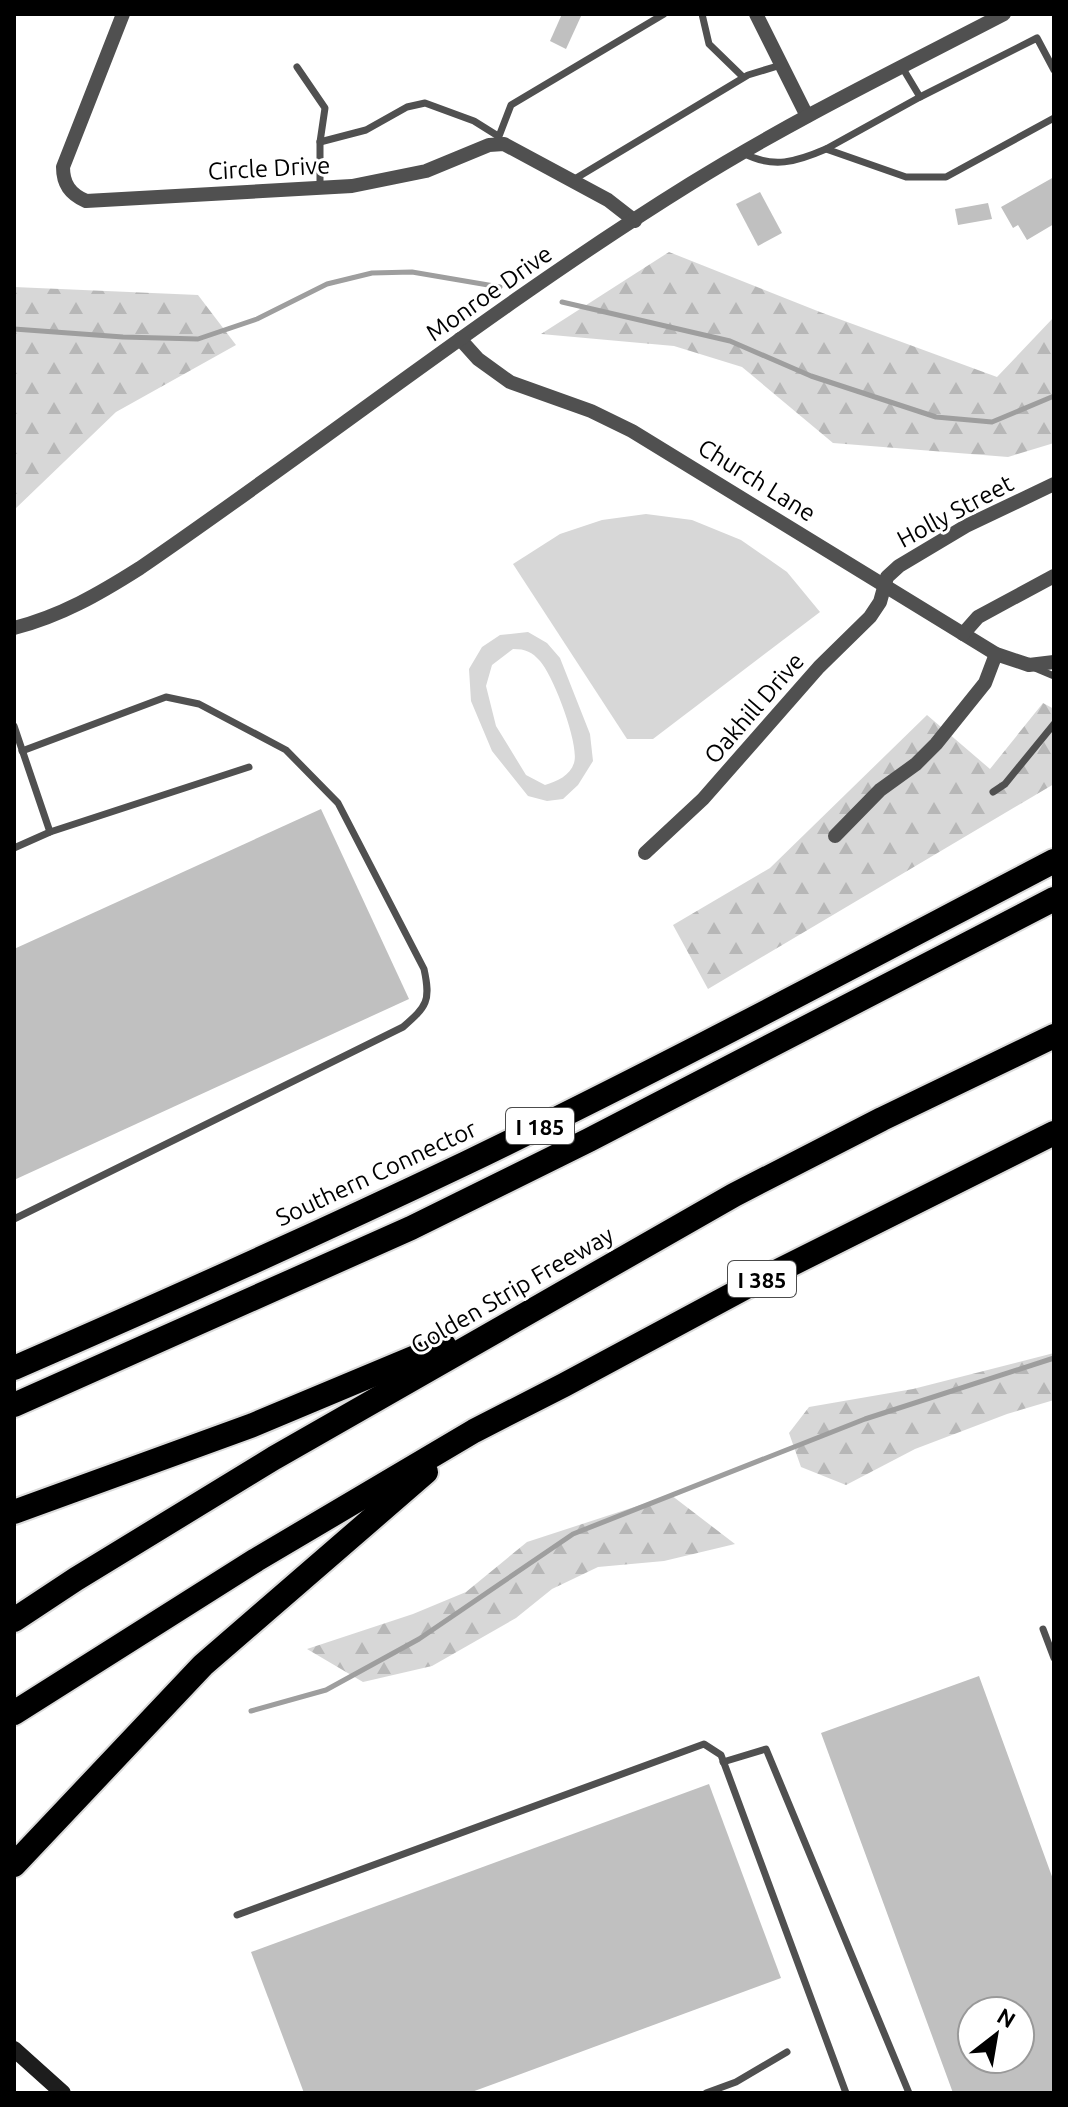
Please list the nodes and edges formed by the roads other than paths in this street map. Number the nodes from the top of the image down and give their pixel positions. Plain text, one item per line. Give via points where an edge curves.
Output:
1 (123, 14) edge
2 (664, 14) edge
3 (702, 14) edge
4 (756, 14) edge
5 (1004, 14) edge
6 (783, 65) junction
7 (297, 67) dead end
8 (902, 67) junction
9 (1054, 70) edge
10 (743, 77) junction
11 (920, 97) junction
12 (807, 116) junction
13 (1054, 118) edge
14 (497, 140) junction
15 (320, 142) junction
16 (826, 149) junction
17 (743, 153) junction
18 (573, 180) junction
19 (320, 188) junction
20 (635, 221) junction
21 (460, 339) junction
22 (1054, 484) edge
23 (1054, 576) edge
24 (883, 584) junction
25 (14, 628) edge
26 (963, 634) junction
27 (996, 654) junction
28 (1054, 662) edge
29 (1029, 665) junction
30 (1054, 676) edge
31 (1054, 724) edge
32 (14, 726) edge
33 (22, 751) junction
34 (249, 767) dead end
35 (993, 792) dead end
36 (50, 832) junction
37 (835, 836) dead end
38 (14, 848) edge
39 (645, 853) dead end
40 (1054, 861) edge
41 (1054, 899) edge
42 (1054, 1036) edge
43 (1054, 1133) edge
44 (14, 1219) edge
45 (543, 1304) junction
46 (14, 1368) edge
47 (14, 1405) edge
48 (474, 1431) junction
49 (14, 1512) edge
50 (14, 1620) edge
51 (1043, 1629) dead end
52 (1054, 1658) edge
53 (14, 1713) edge
54 (723, 1762) junction
55 (14, 1865) edge
56 (237, 1915) dead end
57 (14, 2049) edge
58 (787, 2052) dead end
59 (14, 2063) edge
60 (45, 2079) junction
61 (736, 2082) junction
62 (63, 2093) edge
63 (706, 2093) edge
64 (737, 2093) edge
65 (846, 2093) edge
66 (909, 2093) edge

1 - 19 street, Circle Drive via 65,159 63,177 71,192 95,202
2 - 14 lane via 511,105
3 - 10 lane via 709,44
4 - 6 street
5 - 8 street, Monroe Drive
6 - 10 lane
6 - 12 street
7 - 15 lane via 325,108
8 - 11 lane
8 - 12 street, Monroe Drive
9 - 11 lane via 1037,38
10 - 18 lane
11 - 16 lane
12 - 17 street, Monroe Drive
13 - 16 lane via 946,177 906,177
14 - 15 lane via 474,121 425,103 366,130
14 - 18 street
14 - 19 street, Circle Drive via 426,171
15 - 19 lane
16 - 17 lane via 803,159 766,163
17 - 20 street, Monroe Drive
18 - 20 street
20 - 21 street, Monroe Drive
21 - 24 street, Church Lane via 510,382 632,431
21 - 25 street, Monroe Drive via 140,568 82,604
22 - 24 street, Holly Street via 966,526 899,566
23 - 26 street via 978,617
24 - 26 street, Church Lane
24 - 39 street, Oakhill Drive via 870,617 703,799
26 - 27 street, Church Lane
27 - 29 street, Church Lane
27 - 37 street via 985,683 936,744
28 - 29 street
29 - 30 lane
31 - 35 lane
32 - 33 lane
33 - 36 lane
33 - 44 lane via 166,697 199,704 286,750 338,803 424,969 429,991 425,1008 403,1027
34 - 36 lane
36 - 38 lane
40 - 46 highway, Southern Connector / I 185 via 467,1162
41 - 47 highway, I 185 via 411,1228
42 - 45 highway, Golden Strip Freeway via 734,1195
43 - 48 highway, I 385
45 - 49 highway via 253,1425
45 - 50 highway, Golden Strip Freeway via 274,1458
48 - 53 highway, I 385
48 - 55 highway via 203,1665
51 - 52 lane
54 - 56 lane via 704,1744
54 - 65 lane
54 - 66 lane via 766,1749
57 - 60 street
58 - 61 lane
59 - 60 street
60 - 62 street
61 - 63 lane
61 - 64 lane

